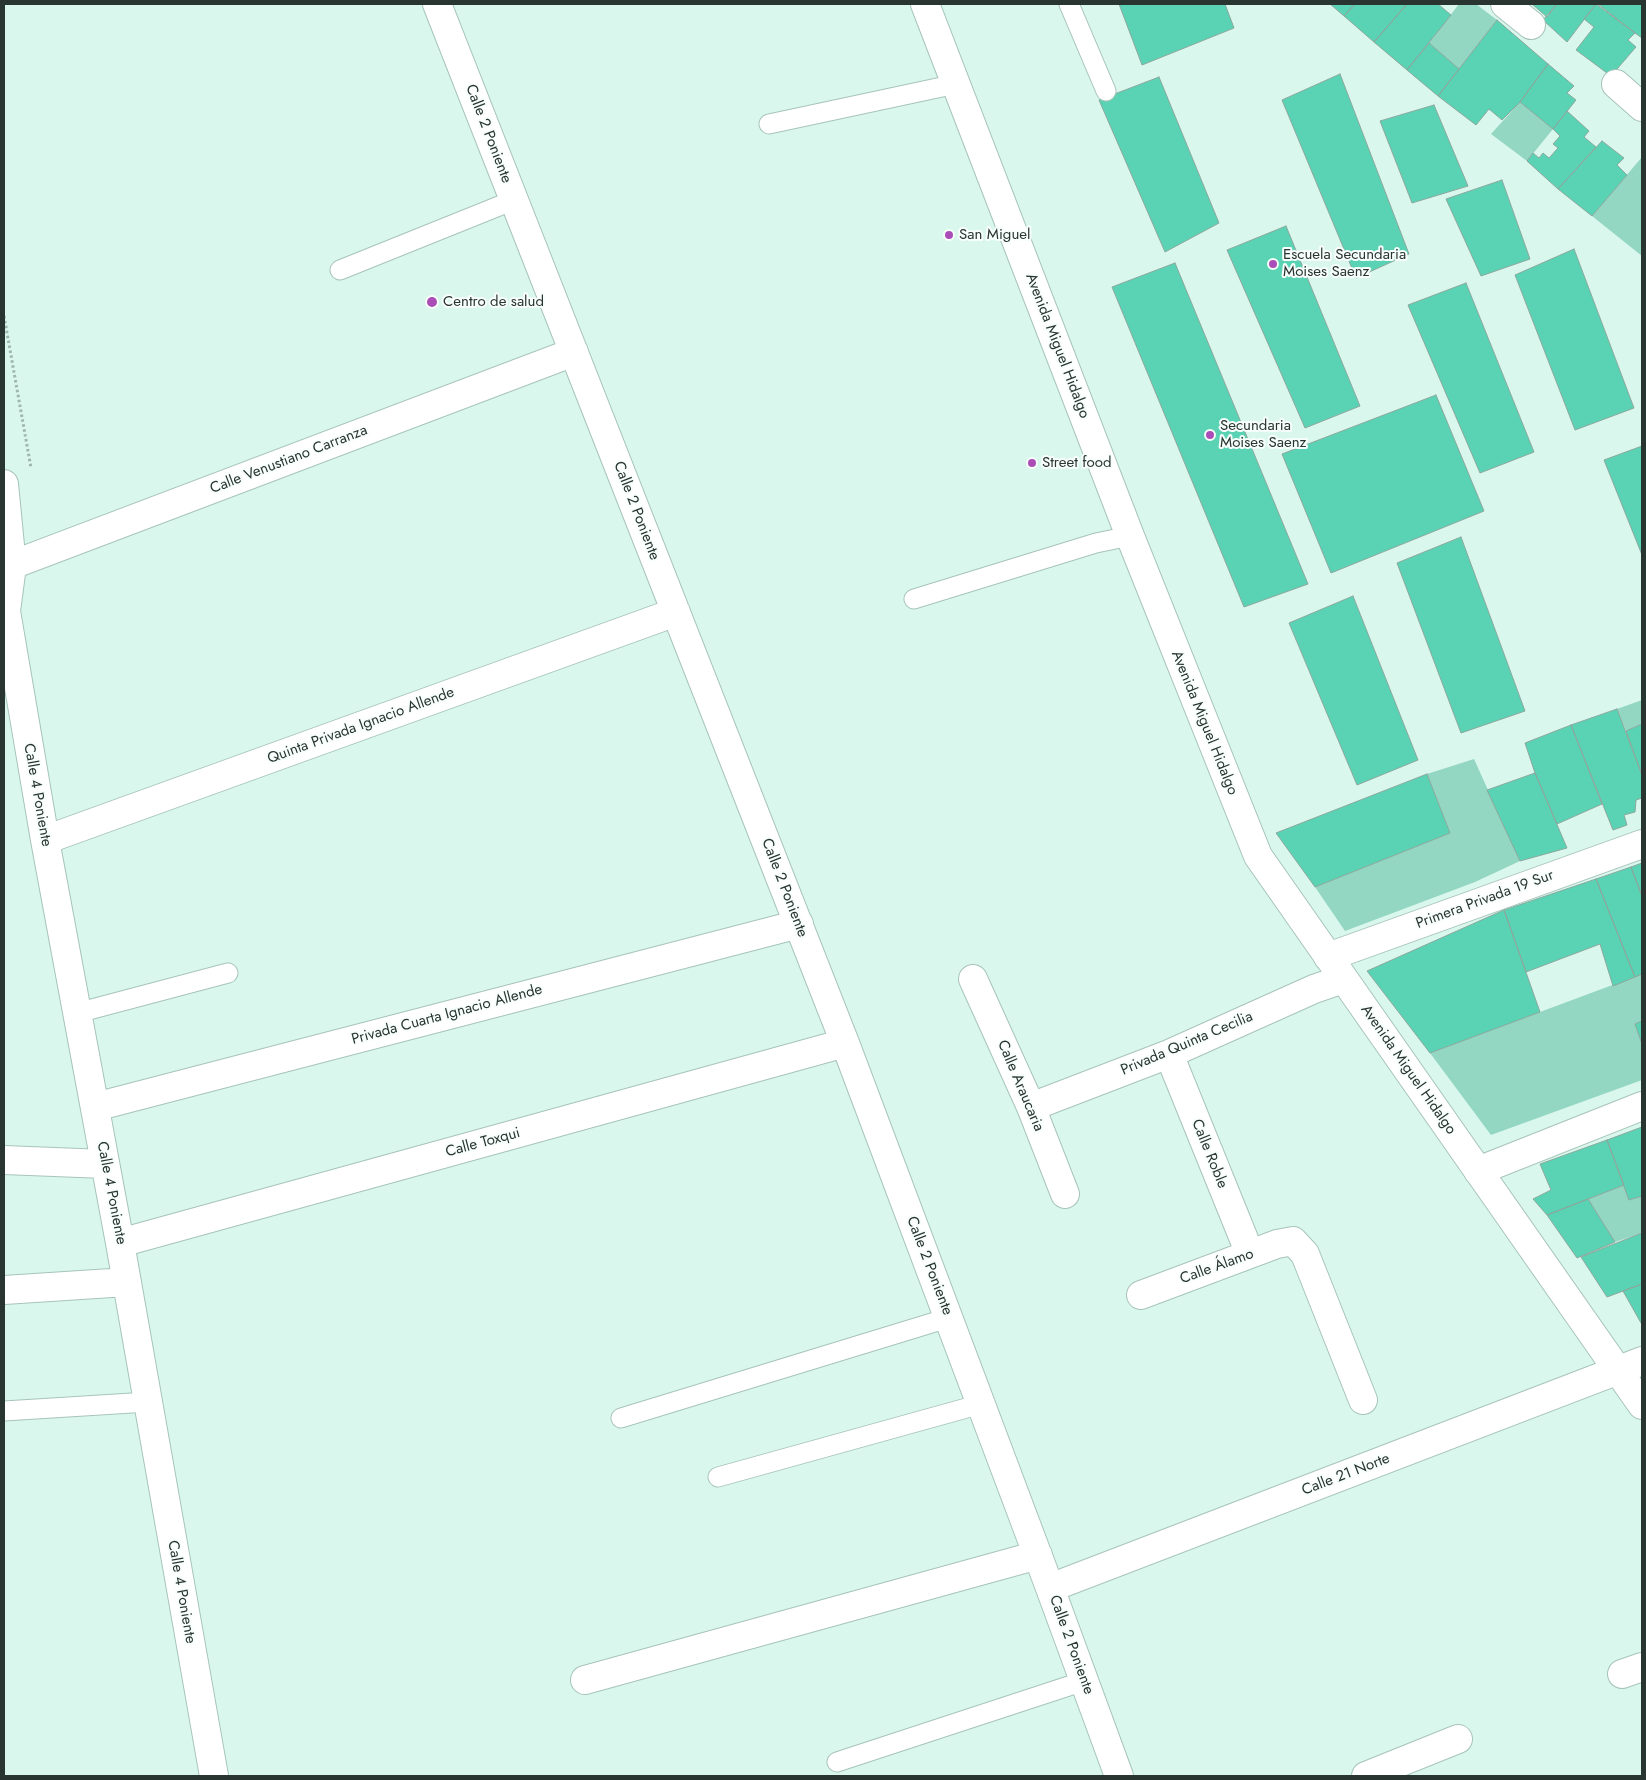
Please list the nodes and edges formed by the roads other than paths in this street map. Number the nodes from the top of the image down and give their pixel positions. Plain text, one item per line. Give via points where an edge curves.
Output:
1 (437, 4) edge
2 (925, 4) edge
3 (1069, 4) edge
4 (1505, 4) edge
5 (1531, 25) dead end
6 (956, 84) junction
7 (1616, 84) dead end
8 (1106, 91) dead end
9 (1642, 107) edge
10 (769, 124) dead end
11 (514, 200) junction
12 (340, 270) dead end
13 (574, 352) junction
14 (4, 484) edge
15 (1130, 536) junction
16 (8, 567) edge
17 (914, 599) dead end
18 (5, 609) edge
19 (676, 612) junction
20 (45, 840) junction
21 (1642, 844) edge
22 (799, 924) junction
23 (1336, 968) junction
24 (228, 973) dead end
25 (973, 979) dead end
26 (77, 1013) junction
27 (845, 1042) junction
28 (1169, 1054) junction
29 (1642, 1106) edge
30 (95, 1107) junction
31 (1030, 1107) junction
32 (4, 1160) edge
33 (106, 1164) junction
34 (1478, 1171) junction
35 (1064, 1194) dead end
36 (120, 1244) junction
37 (1250, 1254) junction
38 (127, 1282) junction
39 (4, 1290) edge
40 (1141, 1295) dead end
41 (948, 1318) junction
42 (1630, 1366) edge
43 (1363, 1400) dead end
44 (148, 1402) junction
45 (981, 1404) junction
46 (1642, 1405) edge
47 (4, 1411) edge
48 (621, 1418) dead end
49 (718, 1477) dead end
50 (1038, 1555) junction
51 (1050, 1588) junction
52 (585, 1680) dead end
53 (1084, 1681) junction
54 (1458, 1739) dead end
55 (837, 1762) dead end
56 (214, 1776) edge
57 (1119, 1776) edge
58 (1366, 1776) edge

1 - 11 street, Calle 2 Poniente
2 - 6 street, Avenida Miguel Hidalgo
3 - 8 lane
4 - 5 street
6 - 10 lane
6 - 15 street, Avenida Miguel Hidalgo
7 - 9 street
11 - 12 lane
11 - 13 street, Calle 2 Poniente
13 - 16 street, Calle Venustiano Carranza
13 - 19 street, Calle 2 Poniente
14 - 16 street, Calle 4 Poniente
15 - 17 lane
15 - 23 street, Avenida Miguel Hidalgo via 1258,856
16 - 18 street, Calle 4 Poniente
18 - 20 street, Calle 4 Poniente
19 - 20 street, Quinta Privada Ignacio Allende
19 - 22 street, Calle 2 Poniente
20 - 26 street, Calle 4 Poniente
21 - 23 street, Primera Privada 19 Sur
22 - 27 street, Calle 2 Poniente
22 - 30 street, Privada Cuarta Ignacio Allende
23 - 28 street, Privada Quinta Cecilia via 1314,989
23 - 34 street, Avenida Miguel Hidalgo
24 - 26 lane
25 - 31 street, Calle Araucaria
26 - 30 street, Calle 4 Poniente
27 - 36 street, Calle Toxqui
27 - 41 street, Calle 2 Poniente
28 - 31 street, Privada Quinta Cecilia
28 - 37 street, Calle Roble
29 - 34 street
30 - 33 street, Calle 4 Poniente
31 - 35 street, Calle Araucaria
32 - 33 street
33 - 36 street, Calle 4 Poniente
34 - 42 street, Avenida Miguel Hidalgo
36 - 38 street, Calle 4 Poniente
37 - 40 street, Calle Álamo
37 - 43 street, Calle Álamo via 1293,1241 1305,1254
38 - 39 street
38 - 44 street, Calle 4 Poniente
41 - 45 street, Calle 2 Poniente
41 - 48 lane
42 - 46 street, Avenida Miguel Hidalgo
42 - 51 street, Calle 21 Norte
44 - 47 lane
44 - 56 street, Calle 4 Poniente
45 - 49 lane
45 - 50 street, Calle 2 Poniente
50 - 51 street, Calle 2 Poniente
50 - 52 street
51 - 53 street, Calle 2 Poniente
53 - 55 lane
53 - 57 street, Calle 2 Poniente
54 - 58 street

